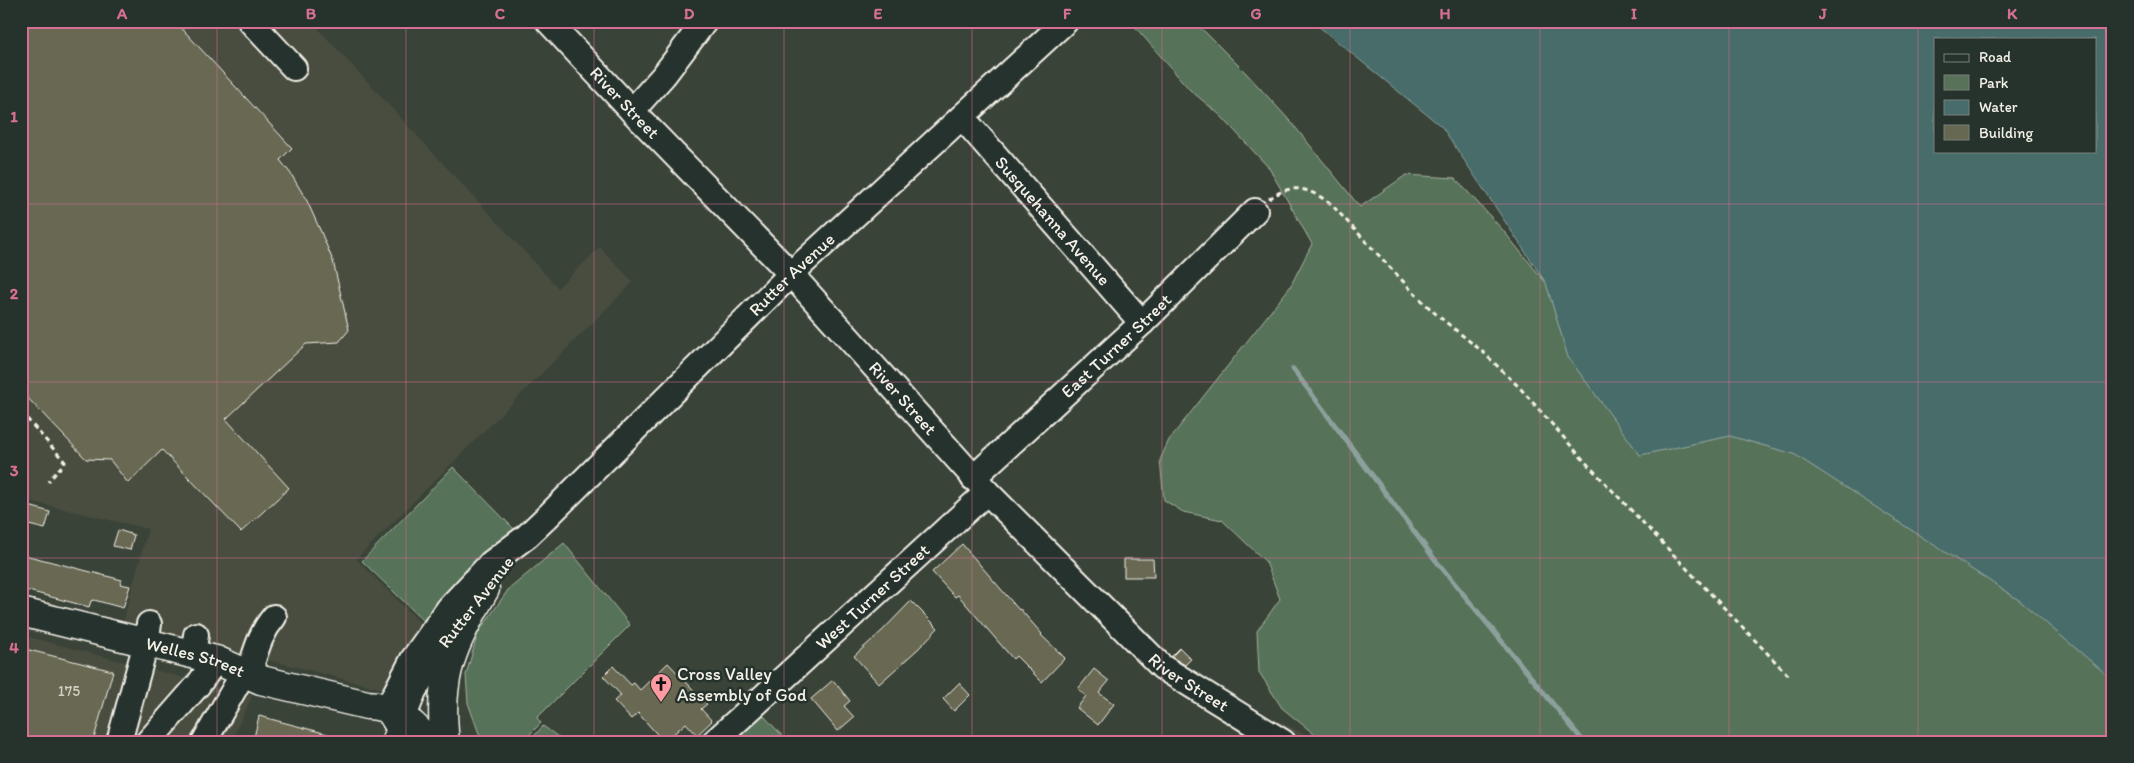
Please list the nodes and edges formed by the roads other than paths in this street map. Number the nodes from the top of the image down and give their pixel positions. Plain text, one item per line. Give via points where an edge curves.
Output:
1 (250, 21) edge
2 (548, 21) edge
3 (705, 21) edge
4 (1066, 21) edge
5 (294, 68) dead end
6 (632, 112) junction
7 (962, 117) junction
8 (1255, 211) road end
9 (791, 274) junction
10 (1142, 323) junction
11 (980, 485) junction
12 (527, 536) junction
13 (485, 589) junction
14 (21, 612) edge
15 (274, 617) dead end
16 (148, 633) junction
17 (202, 649) junction
18 (252, 676) junction
19 (394, 724) edge
20 (119, 742) edge
21 (148, 742) edge
22 (204, 742) edge
23 (429, 742) edge
24 (445, 742) edge
25 (714, 742) edge
26 (1283, 742) edge

1 - 5 street
2 - 6 street, River Street
3 - 6 street
4 - 7 street, Rutter Avenue
6 - 9 street, River Street
7 - 9 street, Rutter Avenue
7 - 10 street, Susquehanna Avenue
8 - 10 street, East Turner Street
9 - 11 street, River Street
9 - 12 street, Rutter Avenue
10 - 11 street, East Turner Street
11 - 25 street, West Turner Street
11 - 26 street, River Street via 1162,668
12 - 13 street, Rutter Avenue
12 - 19 street, Rutter Avenue via 492,563 449,608 413,659
13 - 19 street, Rutter Avenue via 437,651
13 - 24 main road via 451,656 443,695
14 - 16 main road, Welles Street
15 - 18 street via 260,638 251,666
16 - 17 main road, Welles Street
16 - 20 street
17 - 18 main road, Welles Street
17 - 21 street via 198,684
18 - 19 main road, Welles Street
18 - 22 street
19 - 23 main road via 422,733

